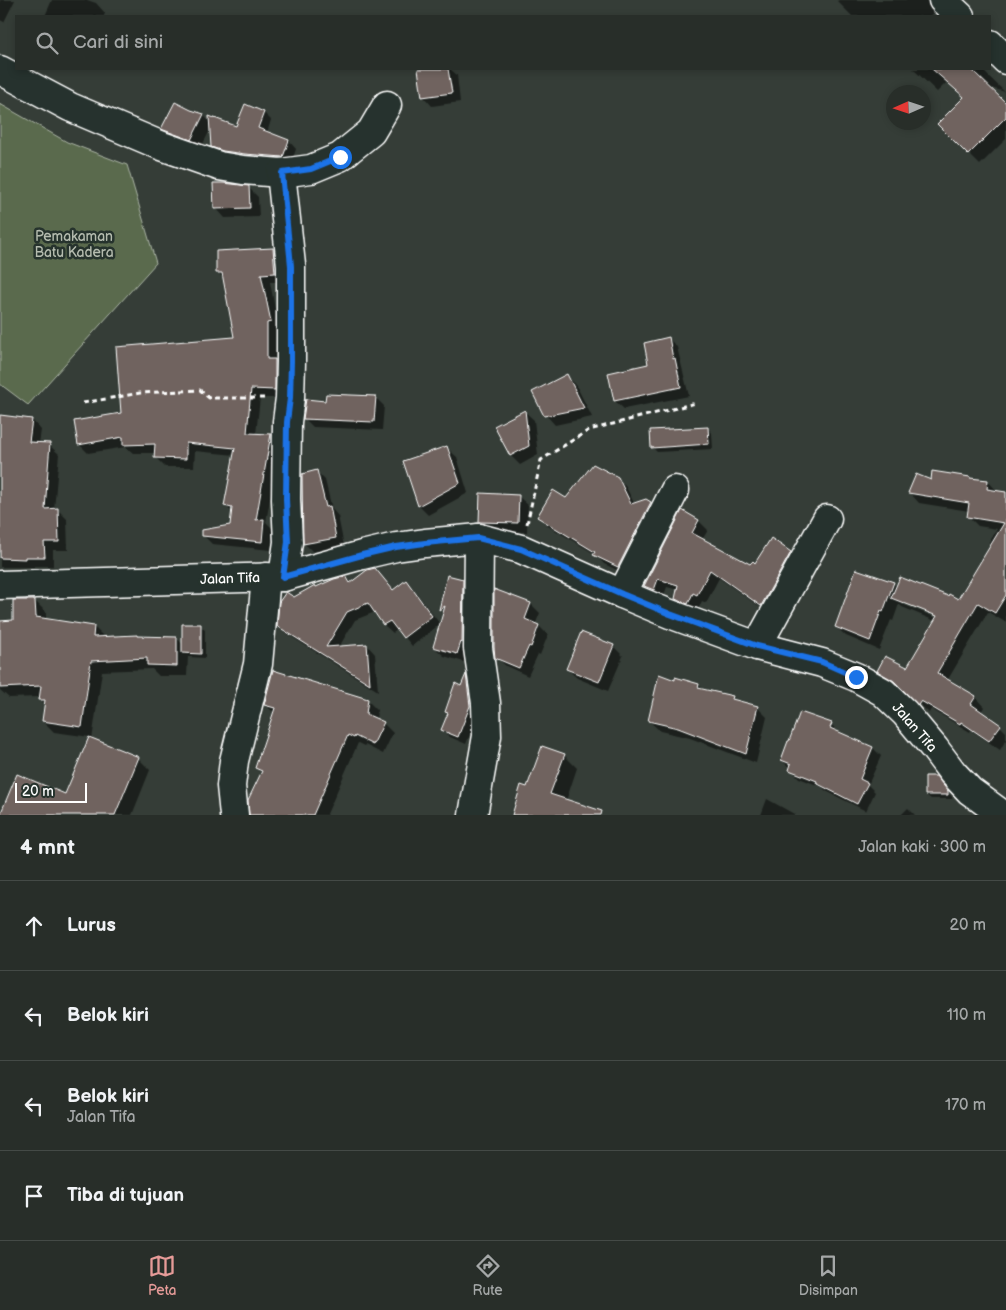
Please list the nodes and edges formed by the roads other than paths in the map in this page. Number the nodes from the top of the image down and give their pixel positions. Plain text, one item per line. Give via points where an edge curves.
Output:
1 (943, 0) edge
2 (959, 15) edge
3 (991, 45) edge
4 (1006, 60) edge
5 (0, 70) edge
6 (387, 105) dead end
7 (282, 173) junction
8 (676, 490) dead end
9 (827, 519) dead end
10 (478, 538) junction
11 (275, 577) junction
12 (0, 585) edge
13 (622, 594) junction
14 (757, 646) junction
15 (234, 815) edge
16 (473, 815) edge
17 (1003, 815) edge

1 - 2 street
3 - 4 street
5 - 7 street via 70,107 162,146 219,166
6 - 7 street via 371,132 340,157 311,169
7 - 11 street via 291,266 288,542
8 - 13 street
9 - 14 street
10 - 11 street, Jalan Tifa via 396,547
10 - 13 street, Jalan Tifa via 521,549
10 - 16 street via 478,648 486,703 486,736
11 - 12 street, Jalan Tifa
11 - 15 street via 234,761 231,786
13 - 14 street, Jalan Tifa
14 - 17 street, Jalan Tifa via 822,662 883,692 905,713 970,791

